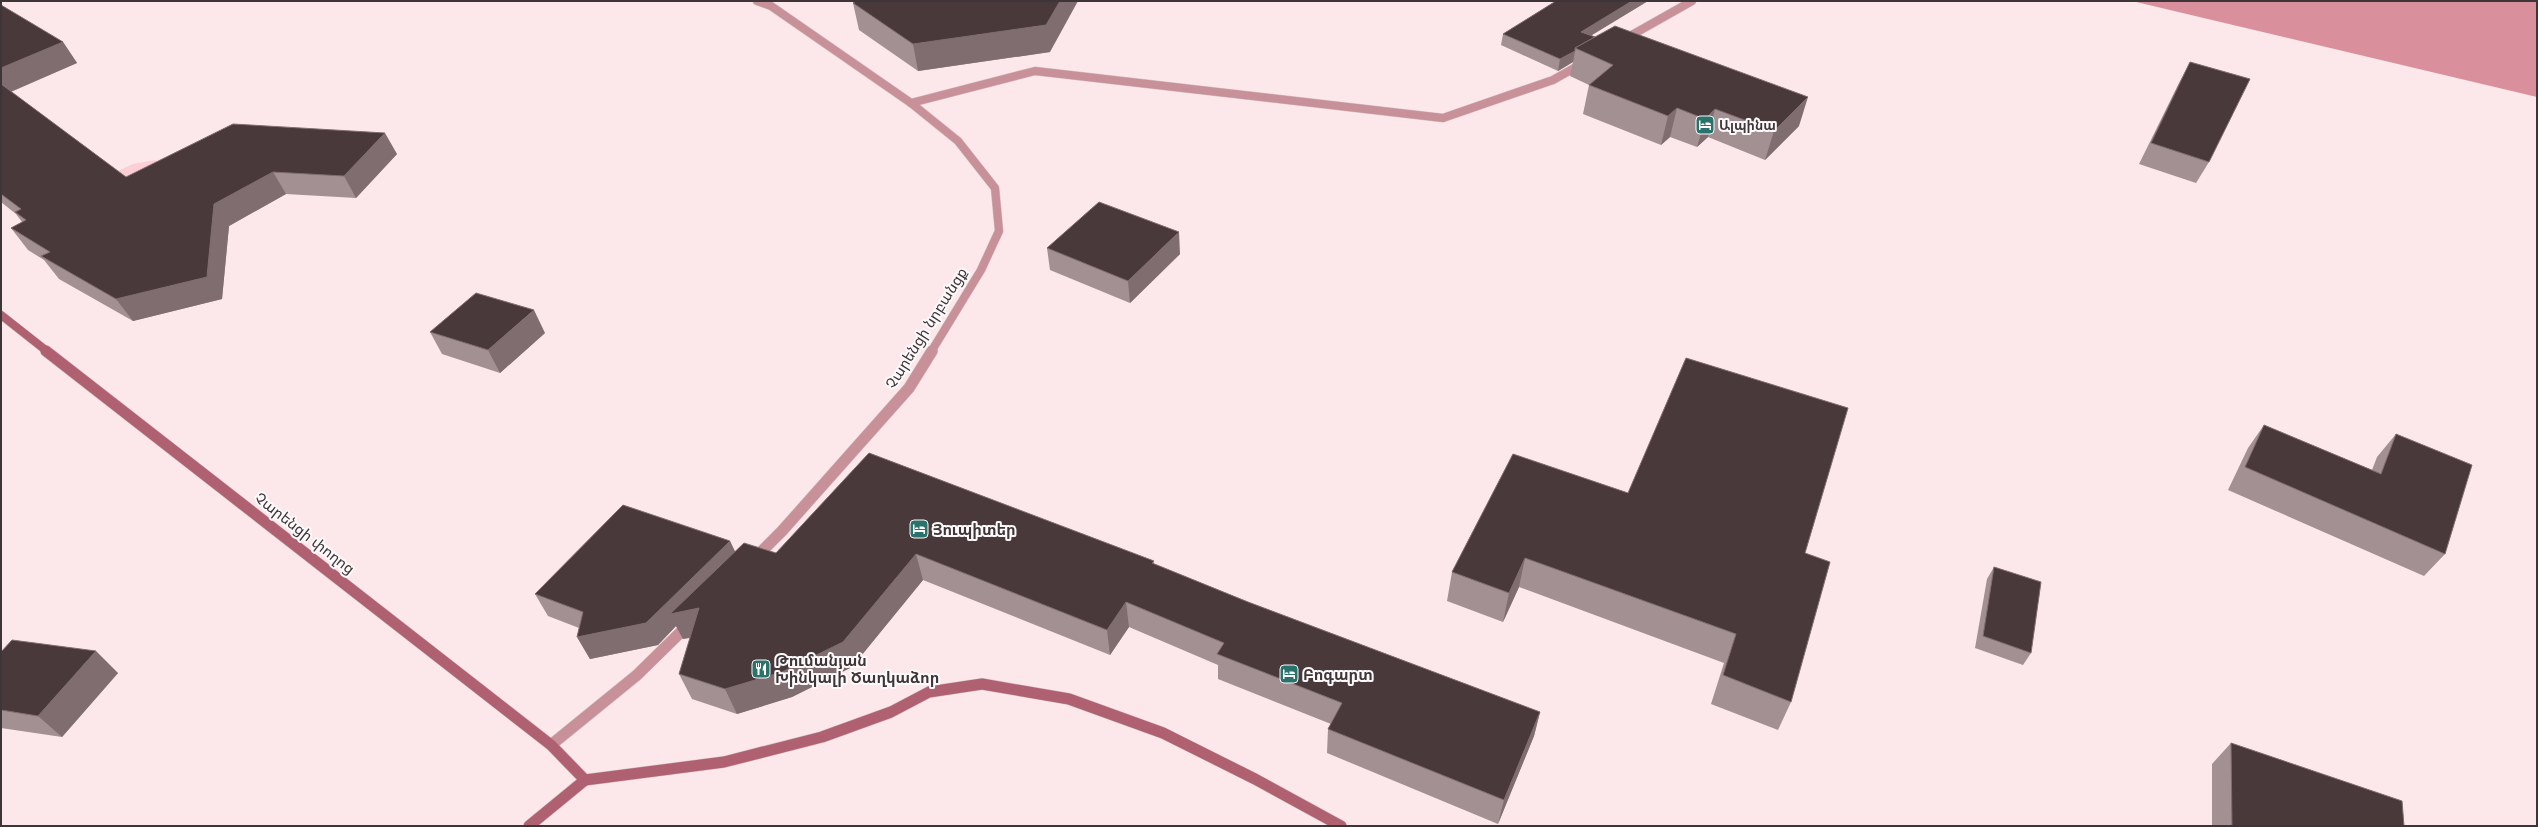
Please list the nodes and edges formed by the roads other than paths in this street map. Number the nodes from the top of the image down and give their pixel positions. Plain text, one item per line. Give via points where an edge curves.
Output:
1 (757, 1) edge
2 (1692, 1) edge
3 (1616, 44) edge
4 (1588, 60) edge
5 (911, 103) junction
6 (1, 315) edge
7 (749, 564) edge
8 (698, 614) edge
9 (551, 745) junction
10 (585, 780) junction
11 (528, 826) edge
12 (1341, 826) edge

1 - 5 street, Չարենցի նրբանցք via 771,6
2 - 3 street
4 - 5 street via 1553,80 1442,118 1035,70
5 - 7 street, Չարենցի նրբանցք via 958,141 995,188 999,231 981,270 909,388 782,531
6 - 9 main road, Չարենցի փողոց
8 - 9 street via 636,675
9 - 10 main road, Չարենցի փողոց
10 - 11 main road
10 - 12 main road via 724,762 822,737 891,712 929,692 982,684 1069,699 1163,733

